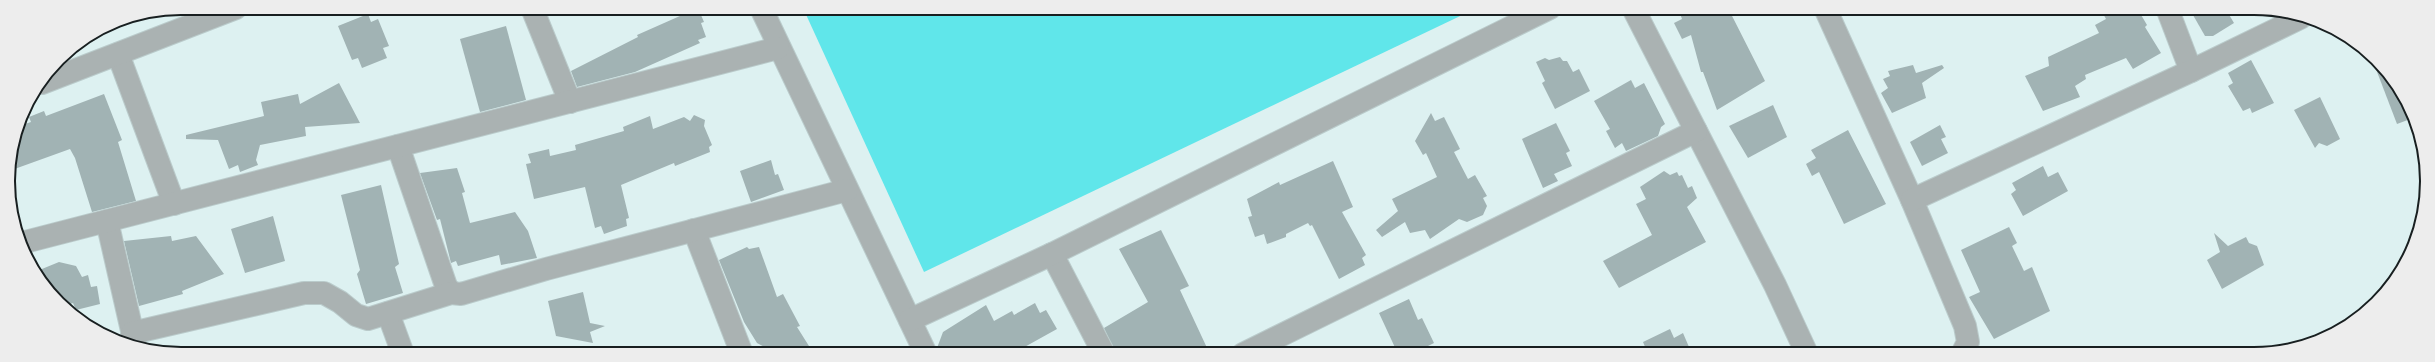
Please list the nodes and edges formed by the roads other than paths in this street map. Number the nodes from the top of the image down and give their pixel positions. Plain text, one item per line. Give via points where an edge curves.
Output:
1 (218, 15) edge
2 (535, 15) edge
3 (764, 15) edge
4 (1531, 15) edge
5 (1637, 15) edge
6 (1828, 15) edge
7 (2170, 15) edge
8 (2295, 20) edge
9 (778, 48) junction
10 (118, 54) junction
11 (2190, 71) junction
12 (49, 80) edge
13 (570, 102) junction
14 (1696, 131) junction
15 (398, 146) junction
16 (847, 190) junction
17 (1912, 200) junction
18 (174, 204) junction
19 (107, 221) junction
20 (694, 230) junction
21 (27, 242) edge
22 (1052, 254) junction
23 (451, 293) junction
24 (388, 313) junction
25 (910, 320) junction
26 (134, 339) edge
27 (400, 347) edge
28 (739, 347) edge
29 (923, 347) edge
30 (1100, 347) edge
31 (1257, 347) edge
32 (1804, 347) edge
33 (1966, 347) edge

1 - 10 street
2 - 13 street
3 - 9 street
4 - 22 street
5 - 14 street
6 - 17 street
7 - 11 street
8 - 11 street
9 - 13 street
9 - 16 street
10 - 12 street
10 - 18 street
11 - 17 street
13 - 15 street
14 - 31 street
14 - 32 street
15 - 18 street
15 - 23 street via 446,286
16 - 20 street
16 - 25 street
17 - 33 street via 1965,326 1968,342
18 - 19 street
19 - 21 street
19 - 26 street
20 - 23 street via 461,294
20 - 28 street
22 - 25 street
22 - 30 street
23 - 24 street
24 - 26 street via 368,319 356,315 324,293 304,294
24 - 27 street
25 - 29 street

